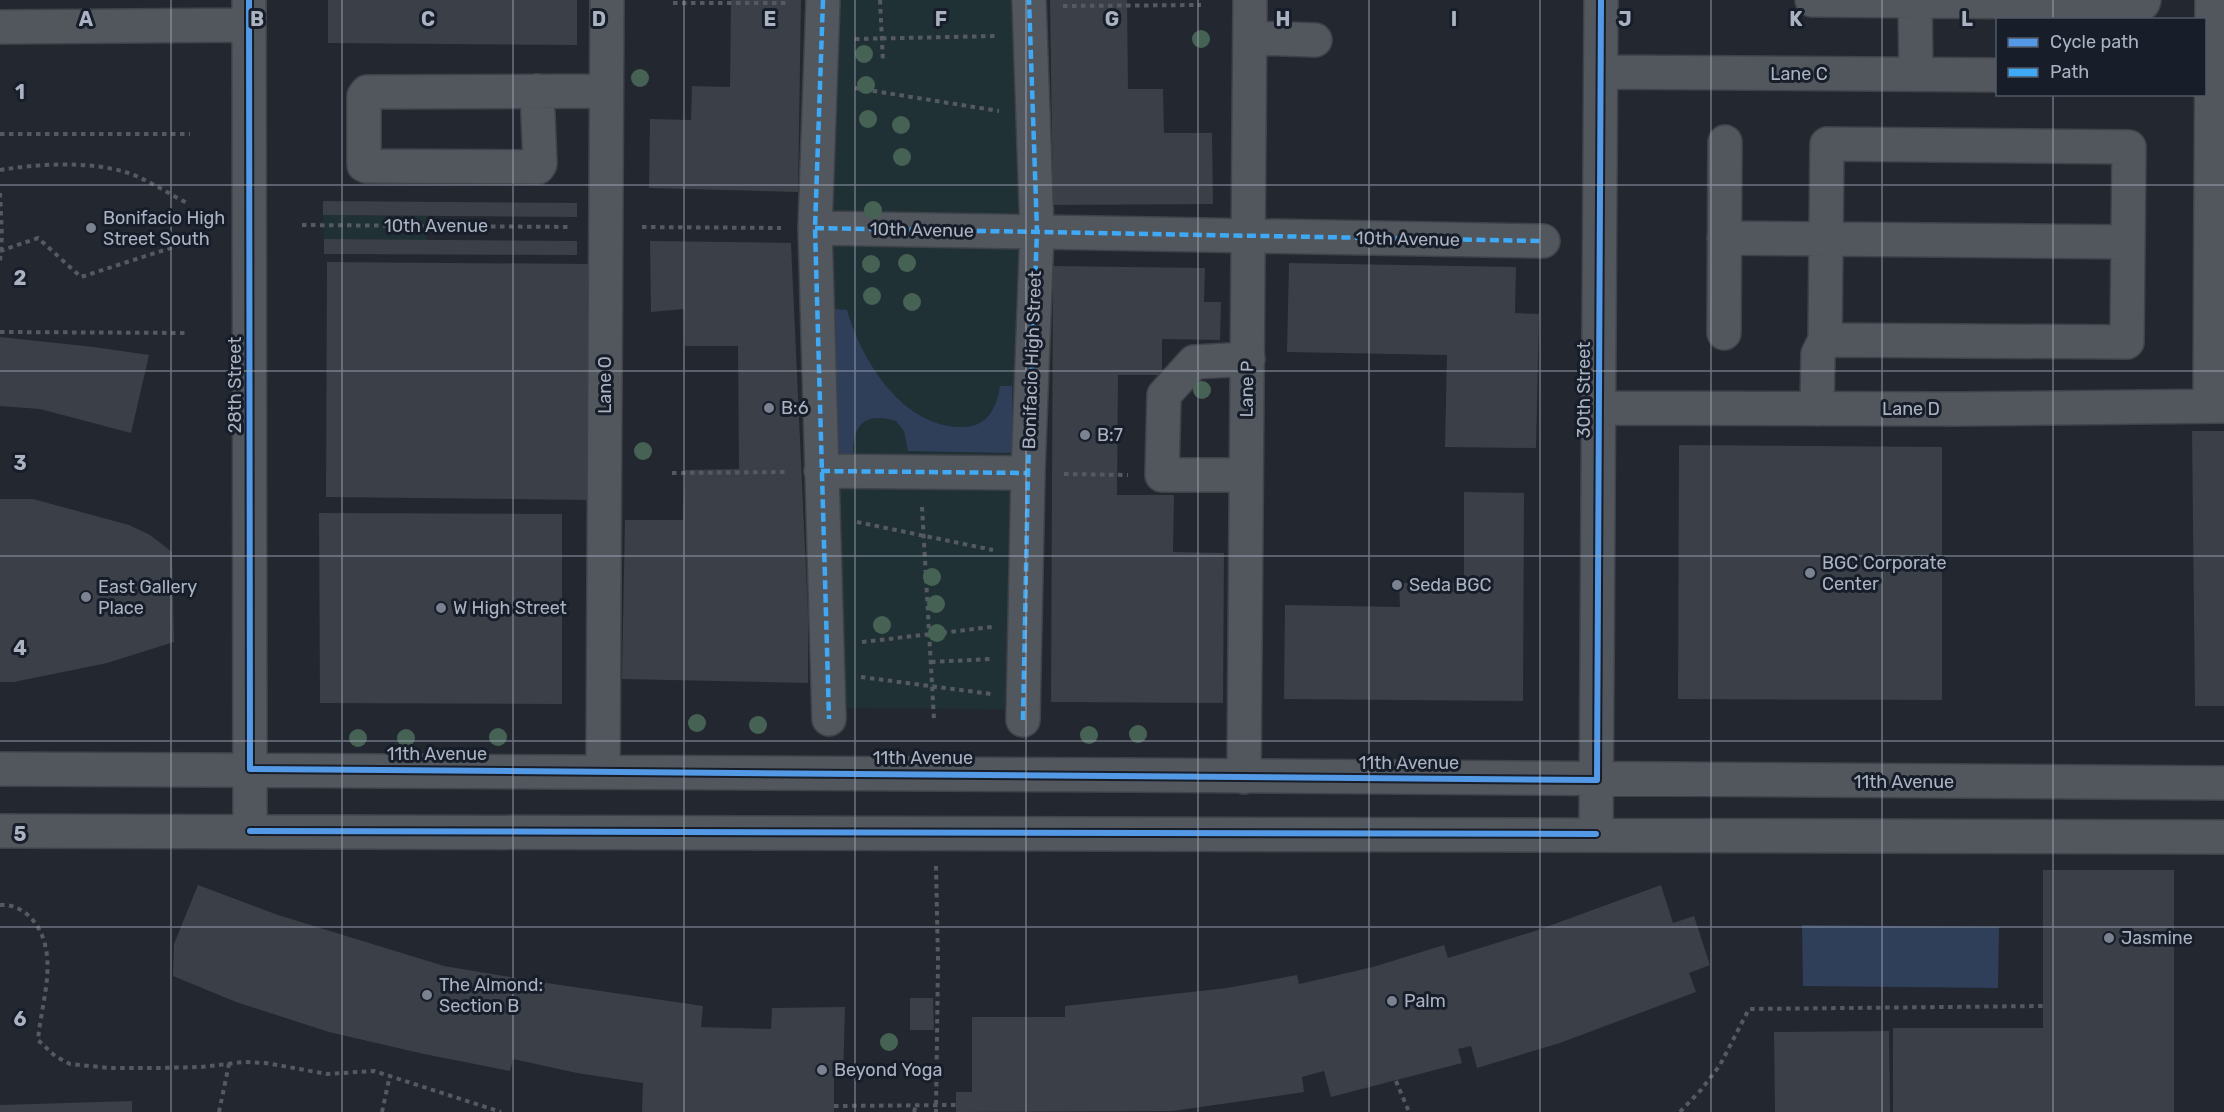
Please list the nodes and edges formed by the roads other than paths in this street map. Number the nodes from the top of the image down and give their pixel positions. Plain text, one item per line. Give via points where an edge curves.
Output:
1 (607, 0) edge
2 (1250, 0) edge
3 (1601, 0) edge
4 (1812, 0) edge
5 (1915, 0) edge
6 (2144, 0) edge
7 (2212, 0) edge
8 (823, 1) edge
9 (1029, 3) edge
10 (249, 13) edge
11 (0, 27) edge
12 (1250, 38) junction
13 (1316, 40) dead end
14 (1601, 72) junction
15 (1916, 75) junction
16 (1996, 75) edge
17 (2208, 77) edge
18 (537, 91) junction
19 (606, 91) junction
20 (1725, 142) dead end
21 (815, 228) junction
22 (1037, 231) junction
23 (1248, 236) junction
24 (1724, 238) junction
25 (1825, 239) junction
26 (1543, 241) dead end
27 (2128, 243) junction
28 (1724, 333) dead end
29 (1825, 340) junction
30 (1248, 359) junction
31 (2217, 406) edge
32 (1599, 408) junction
33 (1817, 409) junction
34 (821, 471) junction
35 (1028, 473) junction
36 (1246, 475) junction
37 (1024, 710) road end
38 (829, 719) dead end
39 (0, 769) edge
40 (250, 769) junction
41 (603, 770) junction
42 (1244, 777) junction
43 (1597, 780) junction
44 (2224, 783) edge
45 (0, 831) edge
46 (250, 831) junction
47 (1596, 834) junction
48 (2224, 837) edge

1 - 19 street, Lane O
2 - 12 street, Lane P
3 - 14 street, 30th Street
4 - 5 street
5 - 6 street
5 - 15 street
7 - 17 street
8 - 21 street
9 - 22 street, Bonifacio High Street
10 - 11 street
10 - 40 street, 28th Street
12 - 13 street
12 - 23 street, Lane P
14 - 15 street, Lane C
14 - 32 street, 30th Street
15 - 16 street, Lane C
17 - 31 street
18 - 18 street via 365,92 364,165 538,167
18 - 19 street
19 - 41 street, Lane O
20 - 24 street
21 - 22 street, 10th Avenue
21 - 34 street
22 - 23 street, 10th Avenue
22 - 35 street, Bonifacio High Street
23 - 26 street, 10th Avenue
23 - 30 street, Lane P
24 - 25 street
24 - 28 street
25 - 27 street
25 - 27 street via 1827,144 2129,147
25 - 29 street
27 - 29 street via 2127,342
29 - 33 street via 1818,354
30 - 36 street, Lane P
30 - 36 street via 1194,362 1164,395 1162,475
31 - 33 street, Lane D
32 - 33 street, Lane D
32 - 43 street, 30th Street
34 - 35 street
34 - 38 street
35 - 37 street, Bonifacio High Street
36 - 42 street, Lane P
39 - 40 street, 11th Avenue
40 - 41 street, 11th Avenue
40 - 46 street, 28th Street
41 - 42 street, 11th Avenue
42 - 43 street, 11th Avenue
43 - 44 street, 11th Avenue
43 - 47 street, 30th Street
45 - 46 street
46 - 47 street
47 - 48 street

